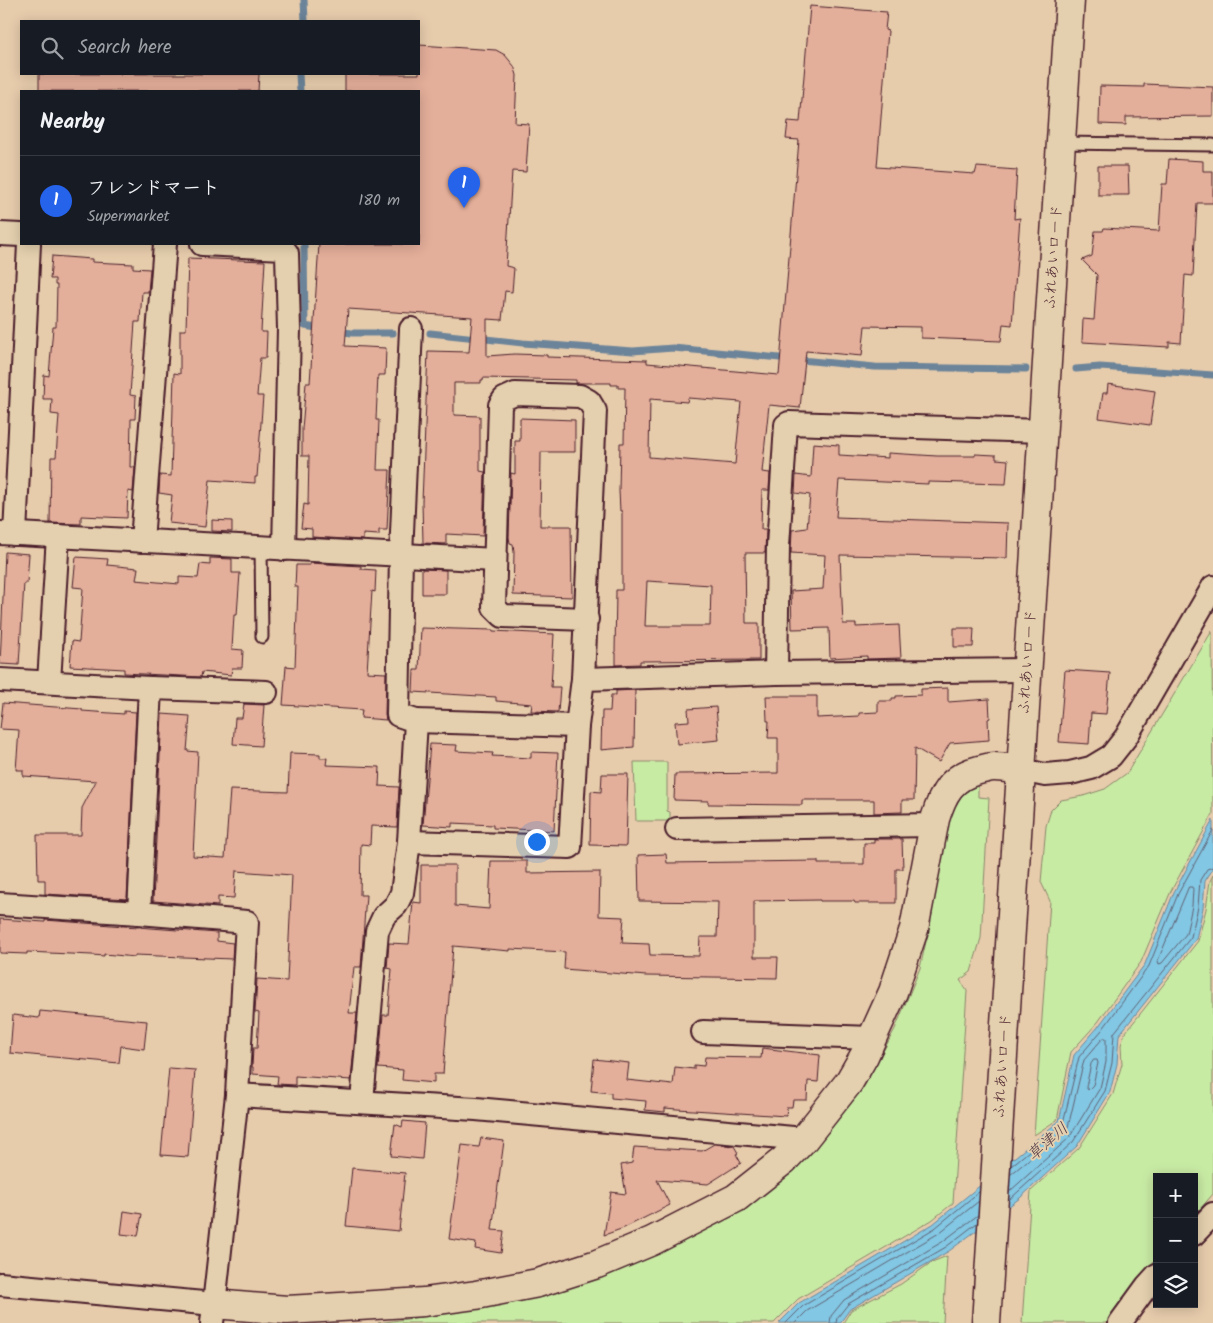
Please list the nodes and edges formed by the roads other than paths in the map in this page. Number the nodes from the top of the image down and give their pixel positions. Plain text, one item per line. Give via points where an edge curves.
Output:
1 (1070, 0) edge
2 (1061, 143) junction
3 (1213, 145) edge
4 (0, 234) edge
5 (20, 235) edge
6 (29, 245) edge
7 (165, 245) edge
8 (222, 245) edge
9 (411, 329) dead end
10 (1043, 431) junction
11 (8, 534) edge
12 (58, 536) junction
13 (142, 541) junction
14 (262, 547) junction
15 (284, 548) junction
16 (401, 555) junction
17 (494, 560) junction
18 (1210, 597) edge
19 (587, 619) junction
20 (262, 637) dead end
21 (1028, 670) junction
22 (776, 673) junction
23 (583, 679) junction
24 (0, 680) edge
25 (49, 682) junction
26 (150, 688) junction
27 (266, 692) dead end
28 (416, 721) junction
29 (577, 726) junction
30 (1021, 770) junction
31 (934, 825) junction
32 (676, 829) dead end
33 (409, 842) junction
34 (0, 904) edge
35 (139, 913) junction
36 (703, 1032) dead end
37 (872, 1038) junction
38 (237, 1095) junction
39 (362, 1101) junction
40 (804, 1139) junction
41 (1213, 1214) edge
42 (1198, 1230) edge
43 (1153, 1279) edge
44 (0, 1284) edge
45 (213, 1314) edge
46 (986, 1323) edge
47 (1120, 1323) edge

1 - 2 street, ふれあいロード
2 - 3 lane
2 - 10 street, ふれあいロード
4 - 5 street
6 - 11 street
7 - 13 street
8 - 15 street via 283,248 287,253 289,329
9 - 16 street
10 - 21 street, ふれあいロード
10 - 22 street via 786,425 778,546
11 - 12 street
12 - 13 street
12 - 25 street
13 - 14 street
14 - 15 street
14 - 20 lane
15 - 16 street
16 - 17 street
16 - 28 street via 398,714
17 - 19 street via 494,607 502,616
17 - 19 street via 500,405 515,394 580,396 595,411
18 - 30 street via 1126,737 1111,756 1091,768 1070,773 1046,775
19 - 23 street
21 - 22 street
21 - 30 street, ふれあいロード
22 - 23 street
23 - 29 street
24 - 25 street
25 - 26 street
26 - 27 street
26 - 35 street
28 - 29 street
28 - 33 street
29 - 33 street via 570,847
30 - 31 street via 994,767 962,775 947,789
30 - 46 street, ふれあいロード
31 - 32 street
31 - 37 street via 914,929 893,992
33 - 39 street via 402,893 377,931
34 - 35 street
35 - 38 street via 247,922
36 - 37 street
37 - 40 street via 849,1082
38 - 39 street
38 - 45 street
39 - 40 street
40 - 45 street via 758,1182 711,1213 597,1264 538,1283 432,1301
41 - 42 street
43 - 47 street
44 - 45 street

